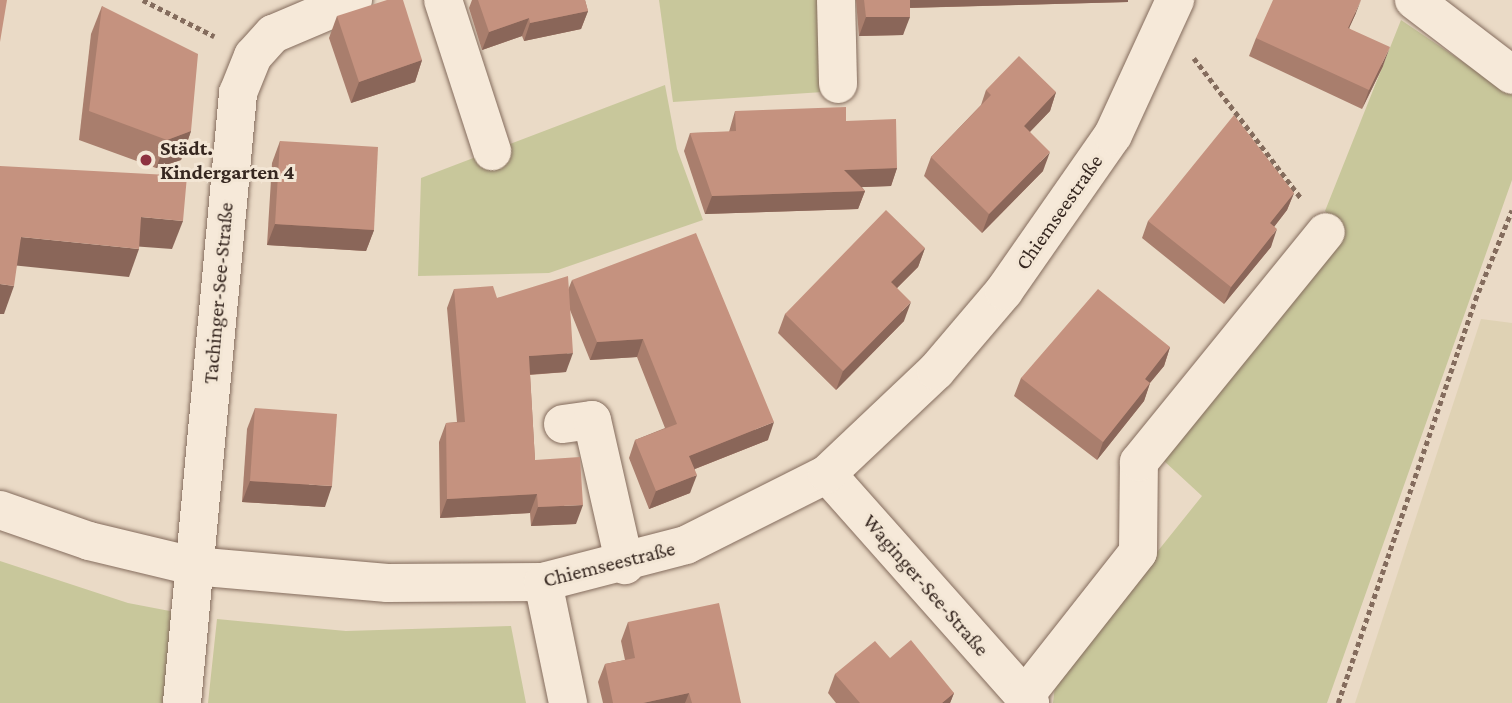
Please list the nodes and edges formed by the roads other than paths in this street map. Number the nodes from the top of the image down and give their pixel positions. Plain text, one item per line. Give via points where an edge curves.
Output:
1 (353, 0) edge
2 (443, 0) edge
3 (836, 0) edge
4 (1414, 0) edge
5 (1169, 17) edge
6 (1512, 75) edge
7 (838, 85) dead end
8 (492, 151) dead end
9 (1326, 232) road end
10 (591, 419) dead end
11 (827, 474) junction
12 (0, 510) edge
13 (625, 565) junction
14 (193, 566) junction
15 (543, 582) junction
16 (1027, 700) edge
17 (182, 703) edge
18 (568, 703) edge

1 - 14 street, Tachinger-See-Straße via 293,22 253,56 238,93
2 - 8 street
3 - 7 street
4 - 6 street
5 - 11 street, Chiemseestraße via 1113,135 1004,291 936,371
9 - 16 street, Waginger-See-Straße via 1139,462 1138,552
10 - 13 street
11 - 13 street, Chiemseestraße via 743,521
11 - 16 street, Waginger-See-Straße
12 - 14 street, Chiemseestraße via 89,541
13 - 15 street, Chiemseestraße
14 - 15 street, Chiemseestraße via 387,583
14 - 17 street, Tachinger-See-Straße
15 - 18 street

